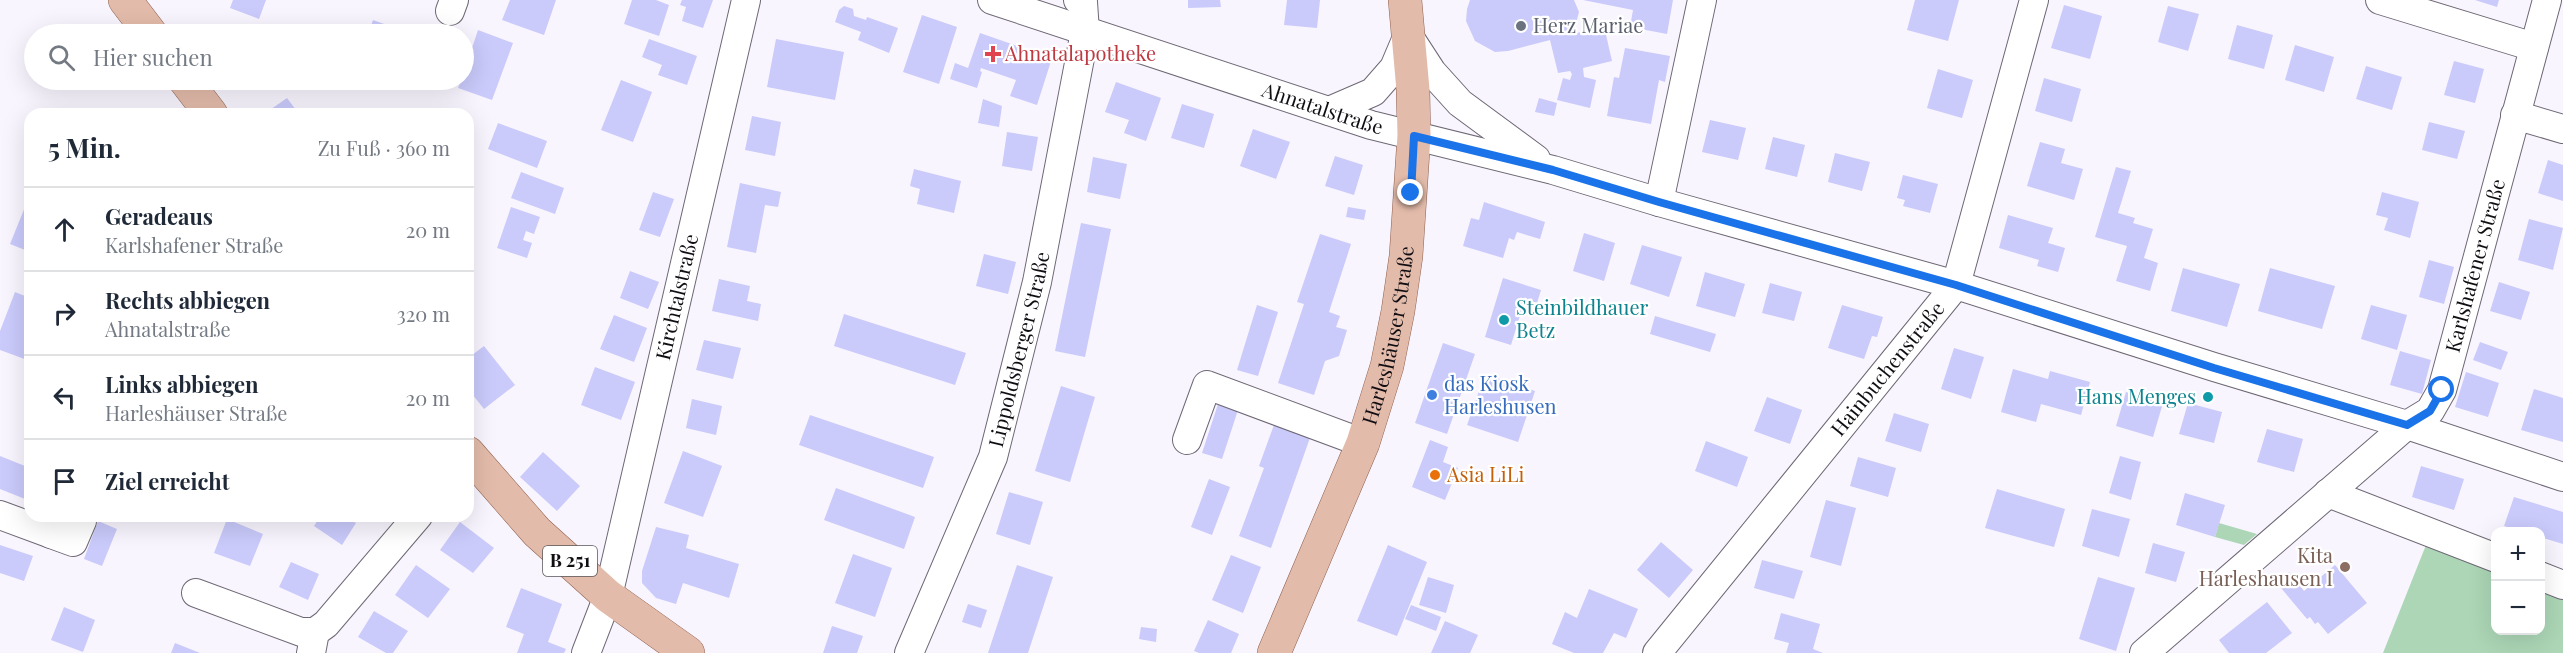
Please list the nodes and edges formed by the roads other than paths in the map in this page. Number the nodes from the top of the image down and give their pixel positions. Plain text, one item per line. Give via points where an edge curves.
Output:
1 (125, 0) edge
2 (746, 0) edge
3 (992, 0) edge
4 (1078, 0) edge
5 (1405, 0) edge
6 (1702, 0) edge
7 (2034, 0) edge
8 (2380, 0) edge
9 (2547, 0) edge
10 (143, 24) edge
11 (1084, 32) junction
12 (1408, 35) junction
13 (2534, 46) junction
14 (193, 90) edge
15 (206, 108) edge
16 (1329, 111) junction
17 (2515, 115) junction
18 (2563, 129) edge
19 (1414, 136) junction
20 (1553, 170) junction
21 (1659, 202) junction
22 (1956, 285) junction
23 (2407, 425) junction
24 (1187, 440) dead end
25 (1363, 443) junction
26 (474, 461) edge
27 (2563, 477) edge
28 (2328, 493) junction
29 (0, 515) edge
30 (24, 518) edge
31 (413, 522) edge
32 (2491, 556) edge
33 (2545, 578) edge
34 (2563, 585) edge
35 (196, 593) dead end
36 (609, 596) junction
37 (313, 642) edge
38 (586, 653) edge
39 (687, 653) edge
40 (909, 653) edge
41 (1274, 653) edge
42 (1657, 653) edge
43 (2144, 653) edge

1 - 10 main road
2 - 36 street, Kirchtalstraße
3 - 11 street, Ahnatalstraße
4 - 11 street via 1083,2
5 - 12 main road, Harleshäuser Straße
6 - 21 street
7 - 22 street, Hainbuchenstraße
8 - 13 street
9 - 13 street, Karlshafener Straße
11 - 16 street, Ahnatalstraße
11 - 40 street, Lippoldsberger Straße via 1037,282 993,457
12 - 16 street via 1394,68 1373,92
12 - 19 main road, Harleshäuser Straße
12 - 20 street via 1432,72 1460,103
13 - 17 street, Karlshafener Straße
14 - 15 main road
16 - 19 street, Ahnatalstraße
17 - 18 street
17 - 23 street, Karlshafener Straße via 2442,390 2430,411
19 - 20 street, Ahnatalstraße
19 - 25 main road, Harleshäuser Straße via 1407,256 1398,311 1387,366
20 - 21 street, Ahnatalstraße
21 - 22 street, Ahnatalstraße
22 - 23 street, Ahnatalstraße
22 - 42 street, Hainbuchenstraße
23 - 27 street, Ahnatalstraße
23 - 28 street, Karlshafener Straße
24 - 25 street via 1207,384
25 - 41 main road, Harleshäuser Straße
26 - 36 main road, B 251 via 537,532
28 - 32 street
28 - 43 street, Karlshafener Straße
29 - 30 street
31 - 37 street
33 - 34 street
35 - 37 street via 301,632
36 - 38 street, Kirchtalstraße
36 - 39 main road, B 251

